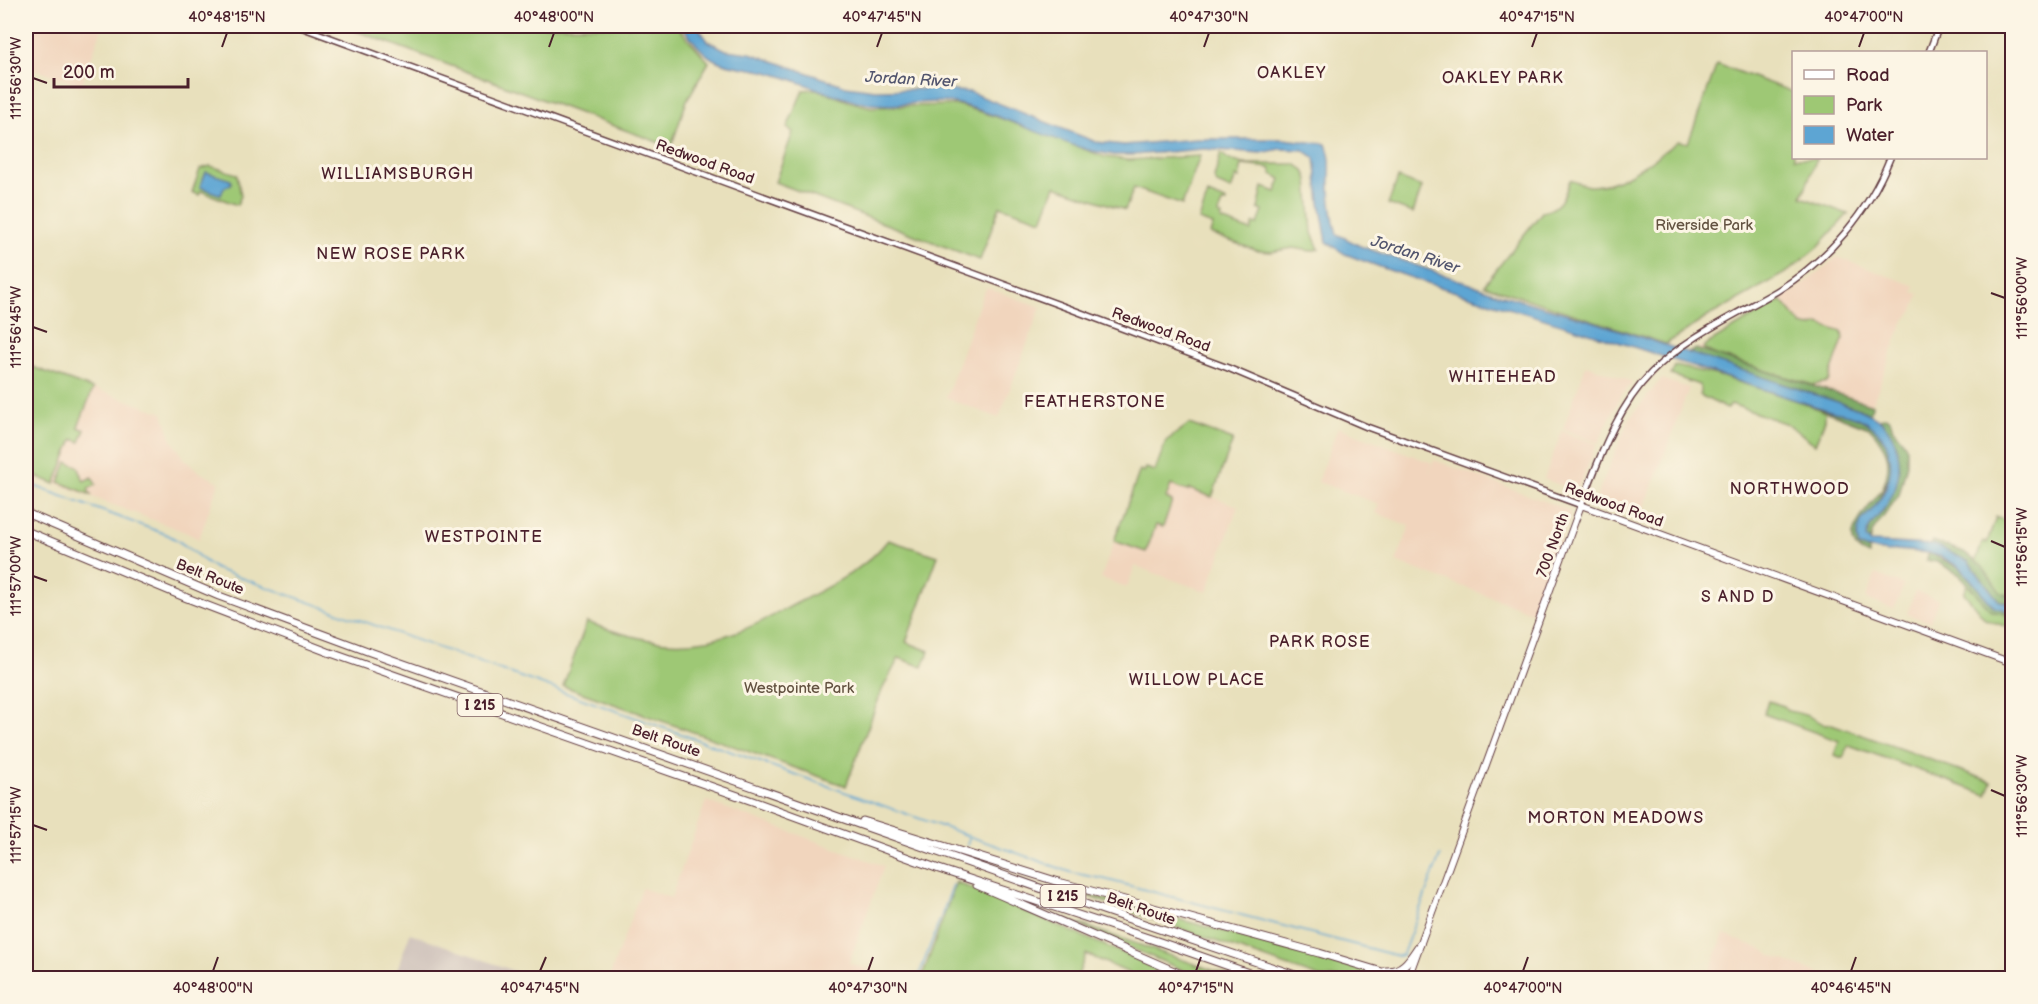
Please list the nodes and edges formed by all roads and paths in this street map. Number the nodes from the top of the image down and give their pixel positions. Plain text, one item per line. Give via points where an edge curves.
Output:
1 (298, 26) edge
2 (1938, 26) edge
3 (1929, 51) edge
4 (1890, 159) edge
5 (1581, 506) junction
6 (26, 513) edge
7 (26, 531) edge
8 (2013, 663) edge
9 (823, 810) junction
10 (939, 869) junction
11 (1420, 944) junction
12 (1378, 971) junction
13 (1190, 978) edge
14 (1263, 978) edge
15 (1304, 978) edge
16 (1402, 978) edge
17 (1408, 978) edge

1 - 5 main road, Redwood Road via 1198,357 1334,414
2 - 3 main road
4 - 5 main road, 700 North via 1876,189 1847,230 1810,268 1680,348 1638,387 1622,411
5 - 8 main road, Redwood Road
5 - 11 main road, 700 North
6 - 9 highway, Belt Route / I 215 via 298,626
7 - 10 highway, Belt Route / I 215 via 328,652
9 - 12 highway via 1062,883
9 - 15 highway, Belt Route / I 215
10 - 13 highway
10 - 14 highway, Belt Route / I 215
11 - 12 highway via 1399,969
11 - 17 main road, 700 North
12 - 16 highway

